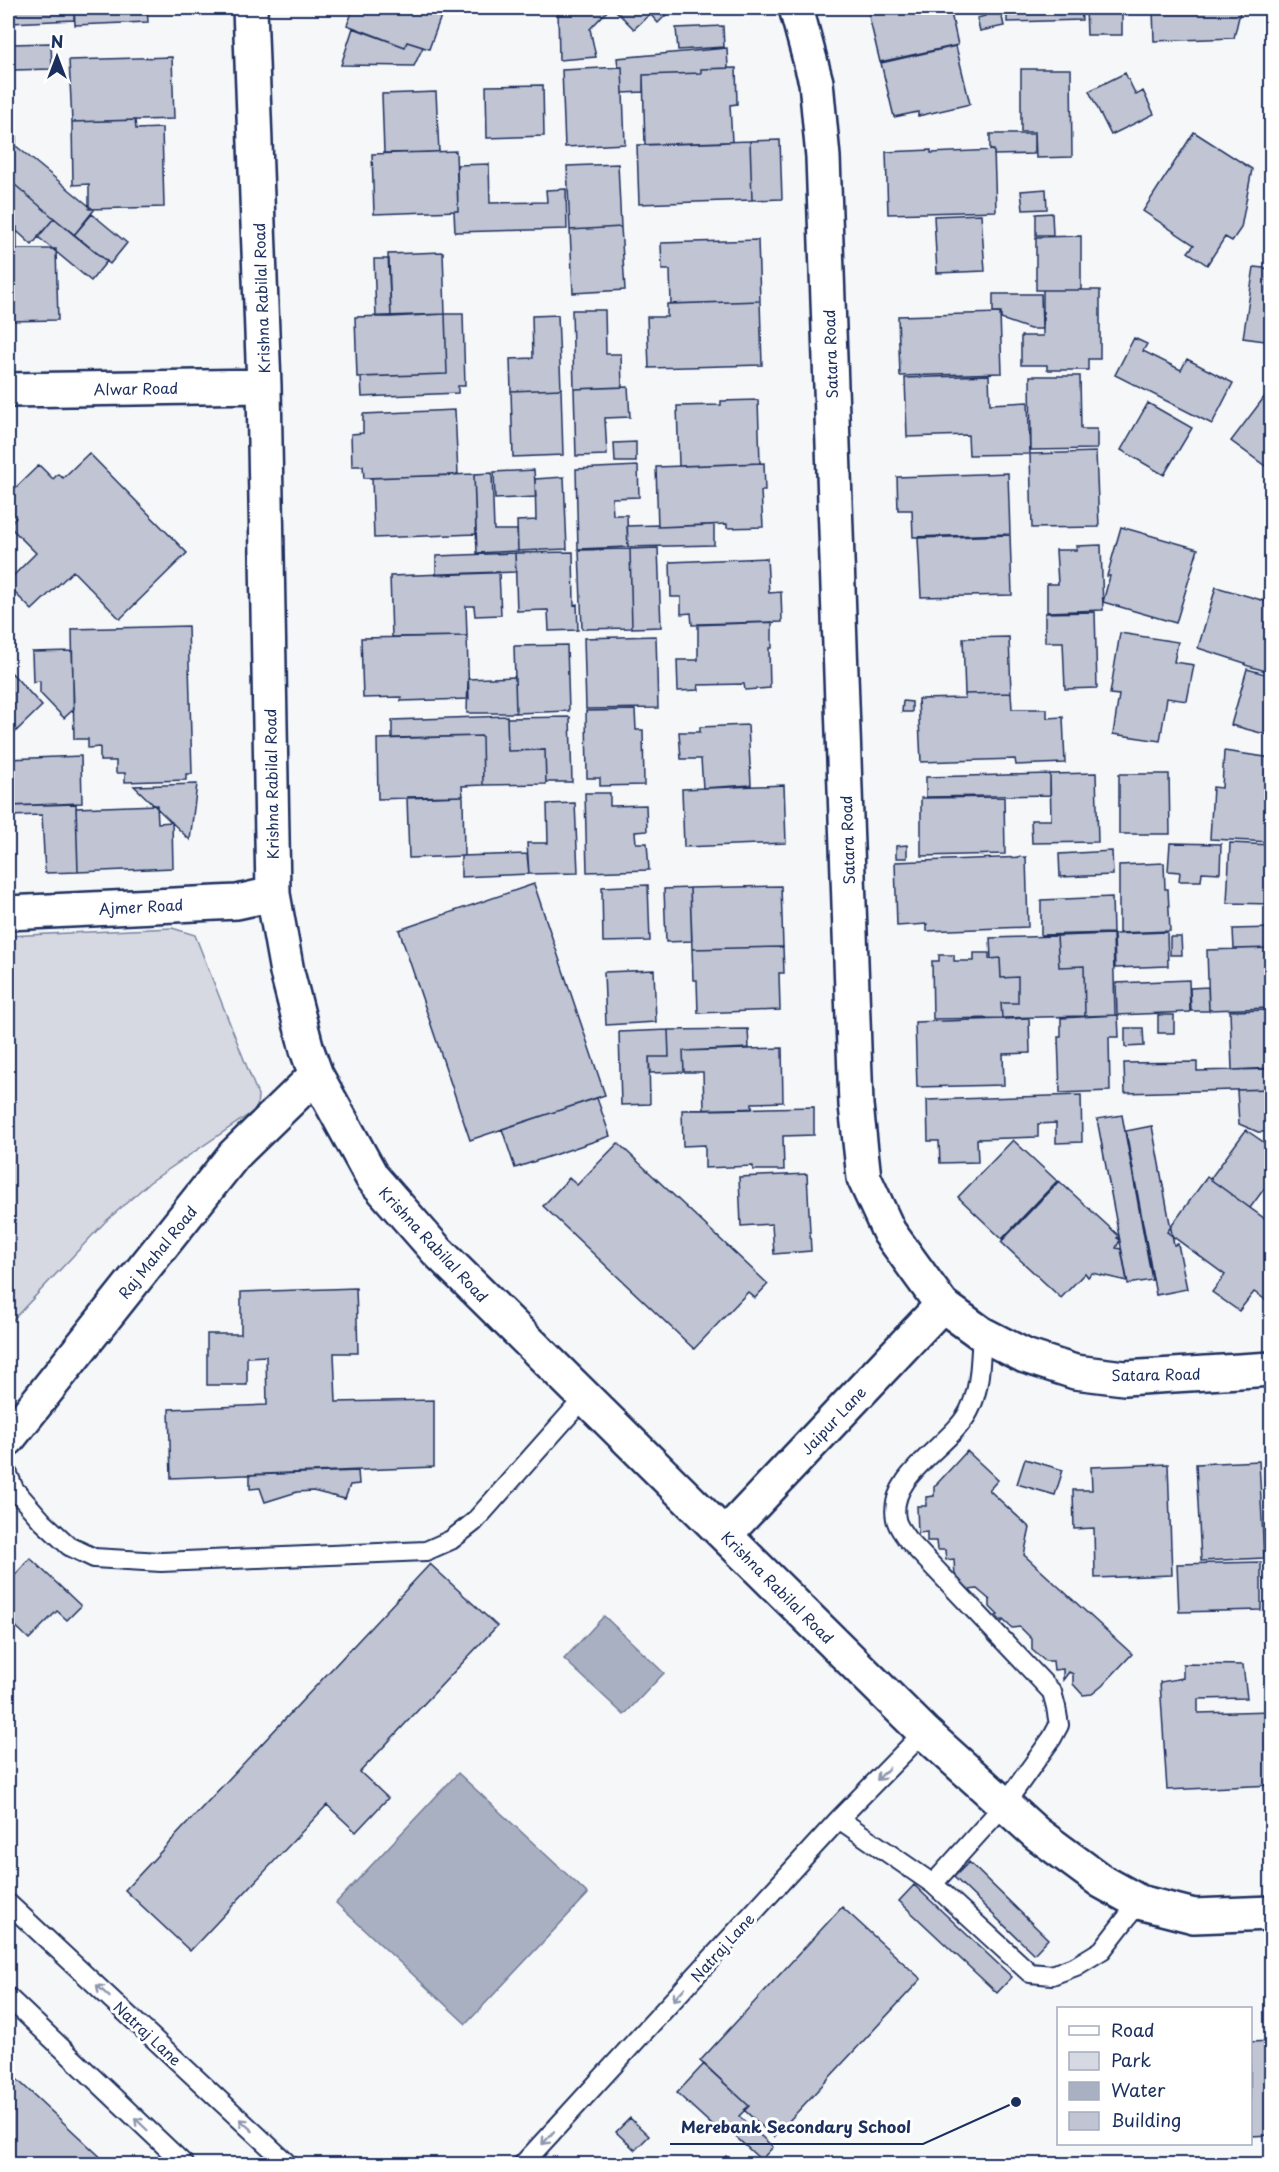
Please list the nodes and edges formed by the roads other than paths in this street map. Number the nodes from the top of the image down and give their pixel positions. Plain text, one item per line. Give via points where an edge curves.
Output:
1 (250, 8) edge
2 (796, 8) edge
3 (264, 386) junction
4 (8, 390) edge
5 (273, 894) junction
6 (8, 913) edge
7 (316, 1075) junction
8 (942, 1305) junction
9 (982, 1334) junction
10 (1272, 1369) edge
11 (584, 1398) junction
12 (8, 1438) edge
13 (8, 1474) edge
14 (725, 1535) junction
15 (924, 1732) junction
16 (1004, 1805) junction
17 (839, 1819) junction
18 (933, 1884) junction
19 (1138, 1902) junction
20 (8, 1903) edge
21 (1272, 1913) edge
22 (8, 1997) edge
23 (184, 2164) edge
24 (288, 2164) edge
25 (523, 2164) edge

1 - 3 street, Krishna Rabilal Road
2 - 8 street, Satara Road via 816,82 823,158 856,1106 864,1178 889,1232
3 - 4 street, Alwar Road
3 - 5 street, Krishna Rabilal Road
5 - 6 street, Ajmer Road via 237,902
5 - 7 street, Krishna Rabilal Road via 287,972
7 - 11 street, Krishna Rabilal Road via 372,1177 437,1251
7 - 12 street, Raj Mahal Road via 234,1155
8 - 9 street, Satara Road
8 - 14 street, Jaipur Lane
9 - 10 street, Satara Road via 1025,1356 1075,1372 1114,1377
9 - 16 lane via 977,1390 970,1410 961,1425 907,1479 899,1491 895,1514 907,1539 1052,1692 1059,1725
11 - 13 lane via 474,1522 451,1540 426,1551 161,1562 94,1558 69,1546 43,1522 14,1489
11 - 14 street, Krishna Rabilal Road
14 - 15 street, Krishna Rabilal Road
15 - 16 street, Krishna Rabilal Road
15 -> 17 lane, Natraj Lane
16 - 18 lane
16 - 19 street, Krishna Rabilal Road via 1101,1881
17 - 18 lane
17 -> 25 lane, Natraj Lane
18 - 19 lane via 1030,1973 1052,1975 1102,1950
19 - 21 street, Krishna Rabilal Road via 1194,1916
24 -> 20 lane, Natraj Lane
23 -> 22 lane

